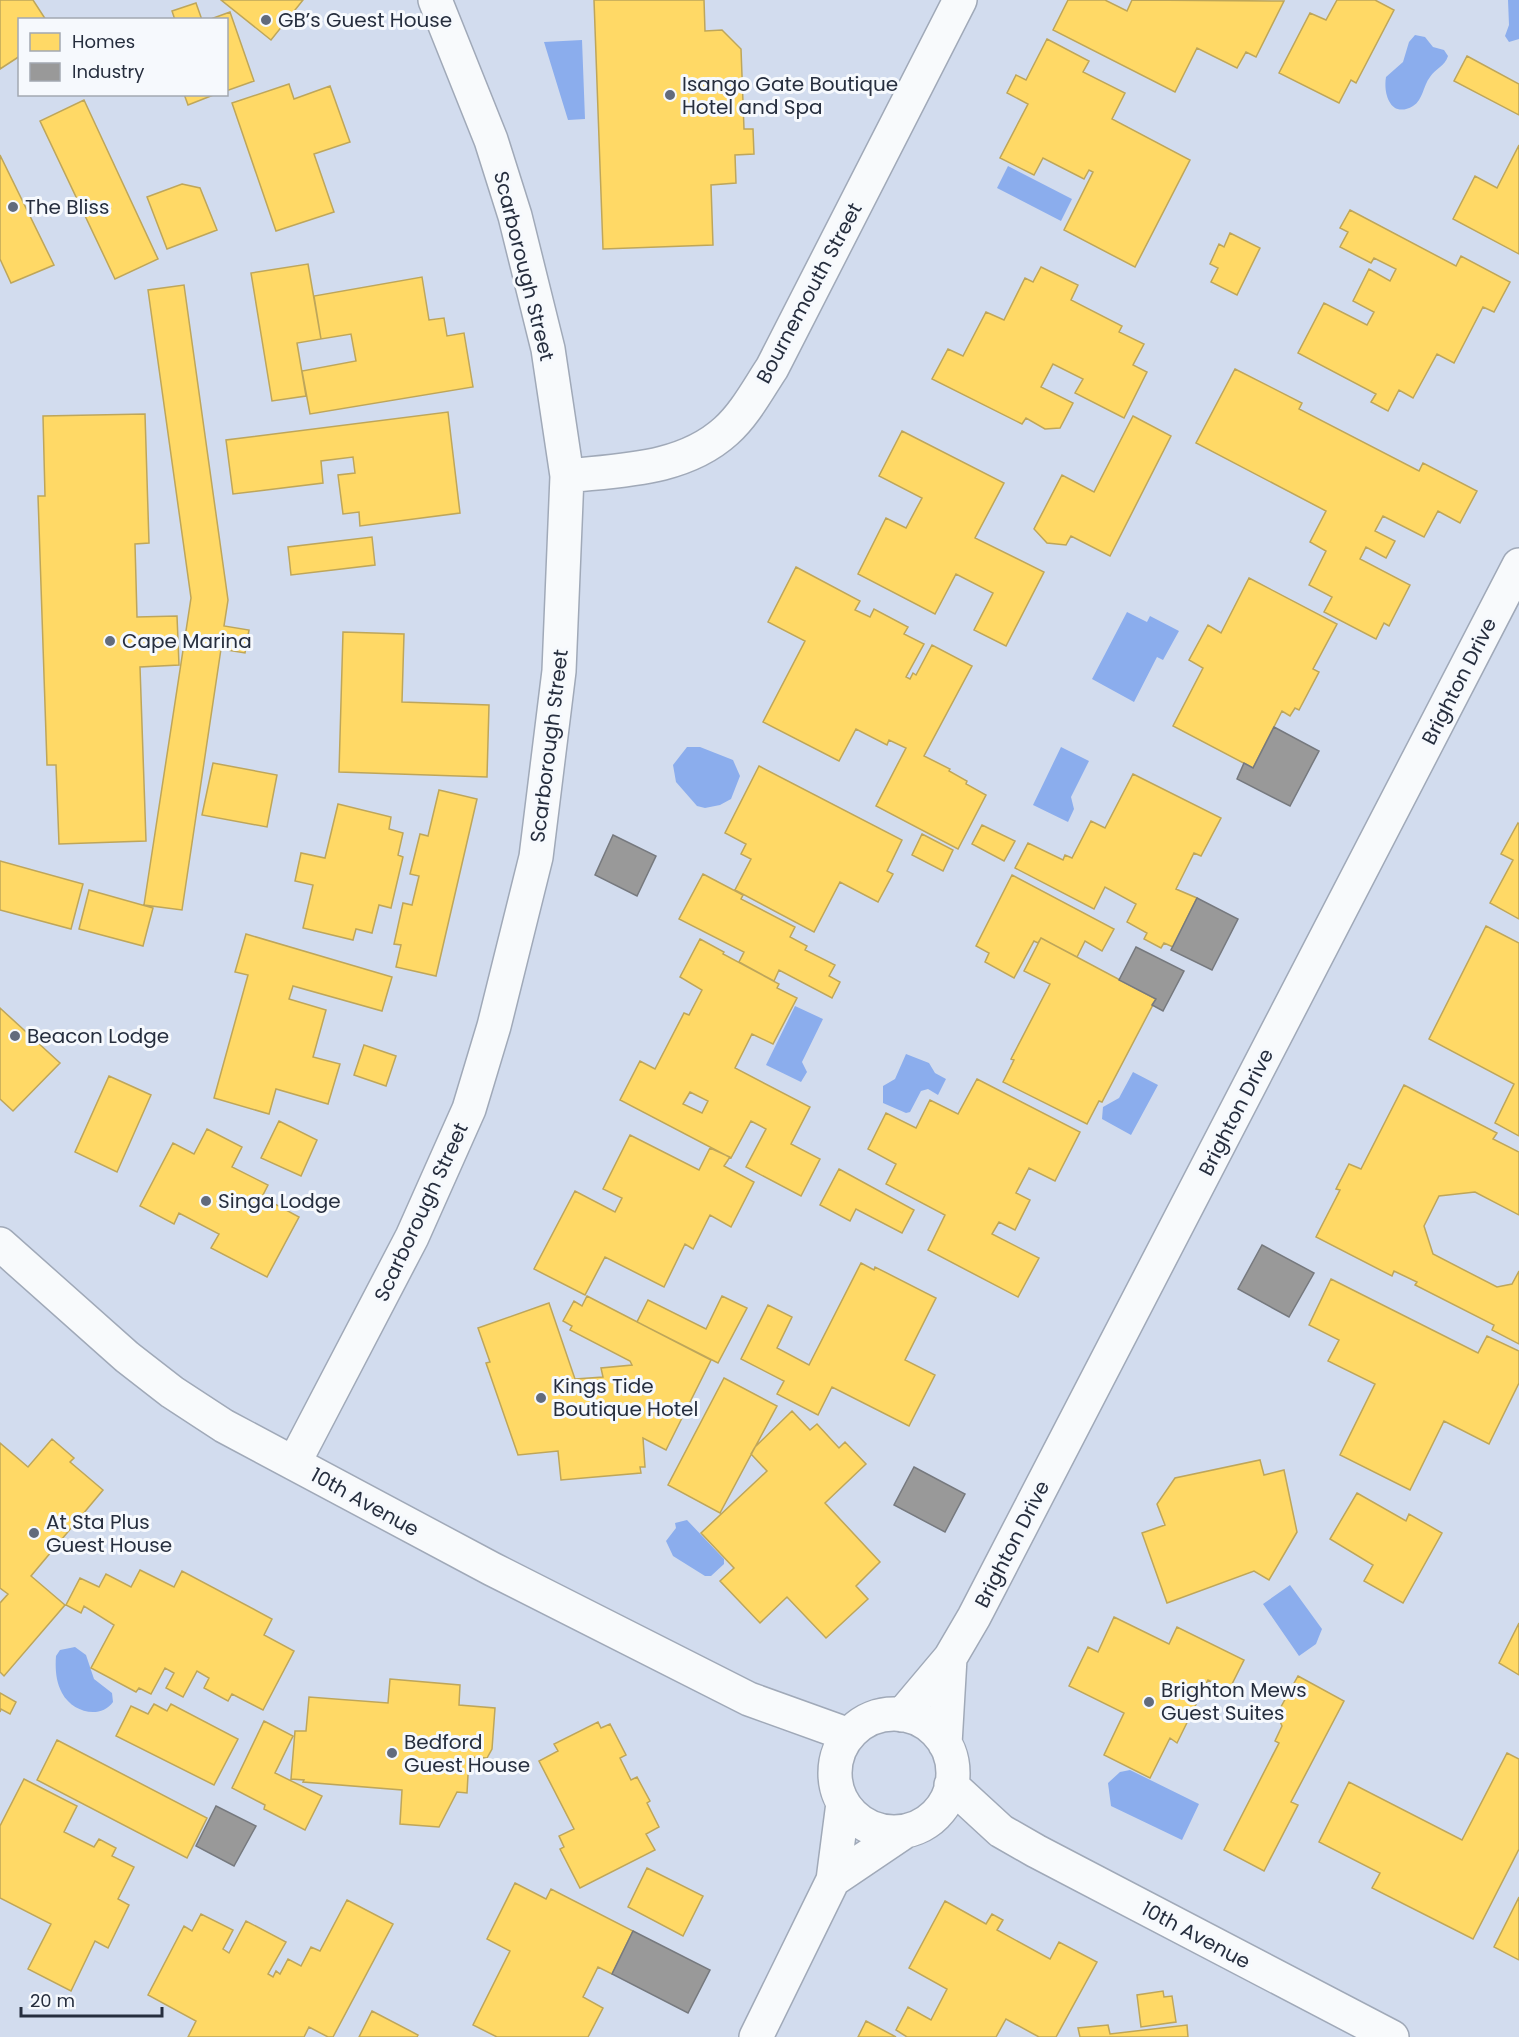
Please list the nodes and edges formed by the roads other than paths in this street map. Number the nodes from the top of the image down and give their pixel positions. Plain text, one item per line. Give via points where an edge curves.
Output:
1 (435, 0) edge
2 (960, 0) edge
3 (567, 476) junction
4 (1519, 565) edge
5 (0, 1244) edge
6 (294, 1463) junction
7 (950, 1658) junction
8 (765, 1706) junction
9 (902, 1715) junction
10 (849, 1735) junction
11 (945, 1744) junction
12 (835, 1768) junction
13 (951, 1785) junction
14 (843, 1803) junction
15 (915, 1827) junction
16 (1001, 1831) junction
17 (833, 1880) junction
18 (756, 2037) edge
19 (1392, 2037) edge

1 - 3 street, Scarborough Street via 492,140 515,216 548,349
2 - 3 street, Bournemouth Street via 772,368 744,410 726,431 681,458 637,468
3 - 6 street, Scarborough Street via 559,670 550,754 536,857 494,1026 469,1109 412,1237
4 - 7 street, Brighton Drive
5 - 6 street, 10th Avenue via 172,1392
6 - 8 street, 10th Avenue via 482,1564
7 - 9 street, Brighton Drive
7 - 11 street, Brighton Drive
8 - 10 street, 10th Avenue
8 - 12 street, 10th Avenue
9 - 10 street via 878,1717
9 - 11 street via 922,1722
10 - 12 street
11 - 13 street via 952,1764
12 - 14 street
13 - 15 street via 943,1807
13 - 16 street, 10th Avenue
14 - 15 street via 869,1826 892,1833
14 - 17 street
15 - 16 street, 10th Avenue
15 - 17 street
16 - 19 street, 10th Avenue
17 - 18 street

